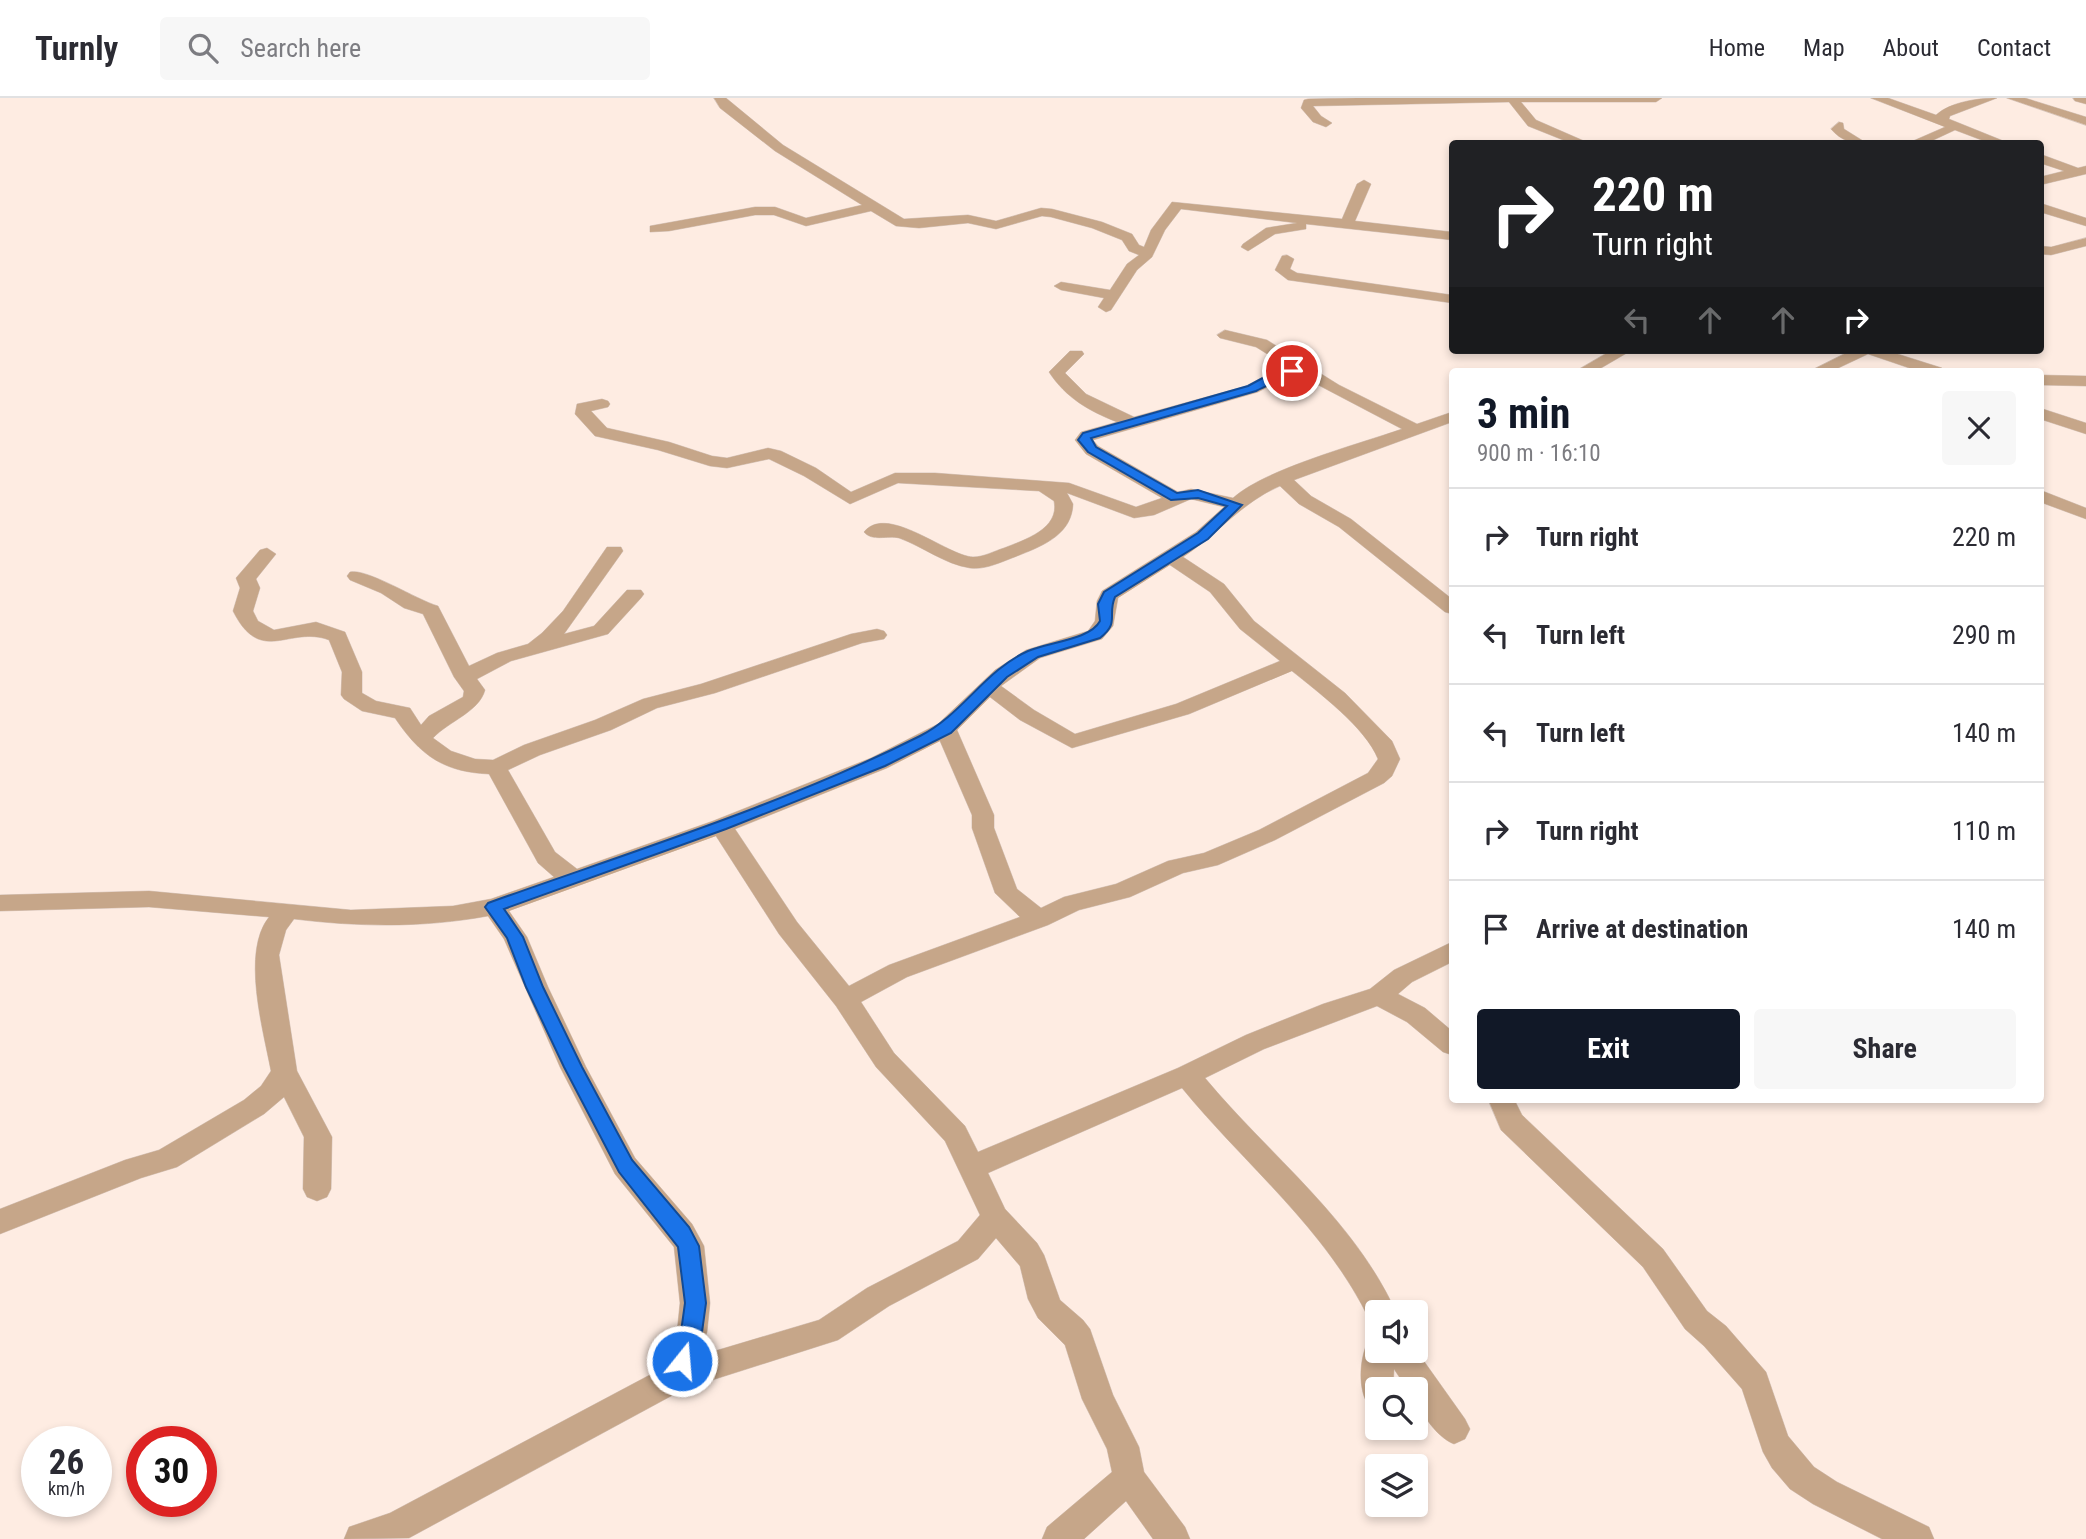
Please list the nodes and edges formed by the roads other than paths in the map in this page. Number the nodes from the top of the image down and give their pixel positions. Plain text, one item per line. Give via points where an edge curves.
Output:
1 (720, 98) edge
2 (1656, 98) edge
3 (1877, 98) edge
4 (1991, 98) edge
5 (2013, 98) edge
6 (2079, 98) edge
7 (1514, 101) junction
8 (2086, 102) edge
9 (2056, 112) junction
10 (2086, 121) edge
11 (1326, 123) dead end
12 (1946, 124) junction
13 (1839, 126) dead end
14 (1575, 140) edge
15 (1855, 140) edge
16 (1919, 140) edge
17 (1995, 140) edge
18 (2044, 159) edge
19 (2082, 171) edge
20 (2044, 180) edge
21 (1364, 184) dead end
22 (874, 206) junction
23 (2044, 208) edge
24 (1321, 220) junction
25 (2086, 222) edge
26 (1347, 223) junction
27 (655, 229) dead end
28 (1449, 236) edge
29 (2086, 242) edge
30 (1248, 247) dead end
31 (2044, 250) edge
32 (1146, 253) junction
33 (1287, 259) dead end
34 (1062, 286) dead end
35 (1449, 299) edge
36 (1109, 301) joint
37 (1225, 335) dead end
38 (1076, 354) dead end
39 (1616, 354) edge
40 (1856, 354) edge
41 (1881, 354) edge
42 (1590, 368) edge
43 (1826, 368) edge
44 (1925, 368) edge
45 (1306, 372) junction
46 (2044, 380) edge
47 (2086, 382) edge
48 (602, 404) dead end
49 (2044, 414) edge
50 (1449, 418) edge
51 (1133, 423) junction
52 (1415, 429) junction
53 (2086, 429) edge
54 (1282, 479) junction
55 (1040, 484) junction
56 (2044, 497) edge
57 (1175, 498) junction
58 (1236, 505) junction
59 (2086, 514) edge
60 (873, 531) dead end
61 (614, 551) dead end
62 (267, 554) dead end
63 (1171, 558) junction
64 (357, 576) dead end
65 (634, 594) dead end
66 (1449, 606) edge
67 (877, 635) dead end
68 (533, 648) junction
69 (1294, 663) junction
70 (464, 677) junction
71 (989, 688) junction
72 (946, 729) junction
73 (420, 739) junction
74 (496, 767) junction
75 (721, 826) junction
76 (575, 879) junction
77 (0, 903) edge
78 (494, 907) junction
79 (288, 910) junction
80 (1039, 919) junction
81 (1449, 953) edge
82 (1379, 996) junction
83 (845, 999) junction
84 (1449, 1042) edge
85 (284, 1071) junction
86 (1187, 1075) junction
87 (1502, 1103) edge
88 (970, 1168) junction
89 (317, 1189) dead end
90 (995, 1217) junction
91 (0, 1222) edge
92 (1376, 1300) edge
93 (1407, 1363) edge
94 (673, 1379) junction
95 (1454, 1429) dead end
96 (1129, 1478) junction
97 (360, 1539) edge
98 (1059, 1539) edge
99 (1173, 1539) edge
100 (1917, 1539) edge

1 - 22 street via 779,148
2 - 7 street
3 - 12 street
4 - 12 street via 1946,113 1941,116
5 - 9 street
6 - 8 street
7 - 11 street via 1308,103 1307,108
7 - 14 street via 1532,123
8 - 9 street
9 - 10 street
12 - 16 street
12 - 17 street
13 - 15 street via 1840,132
18 - 19 street
19 - 20 street
21 - 26 street
22 - 27 street via 806,222 782,212 758,211
22 - 32 street via 913,225 968,219 1002,224 1052,213 1126,237 1134,248
23 - 25 street
24 - 26 street
24 - 30 street via 1275,229
24 - 32 street via 1177,205
26 - 28 street
29 - 31 street
32 - 36 street
33 - 35 street via 1282,270 1293,277
34 - 36 street
37 - 45 street via 1276,349
38 - 51 street via 1058,368 1061,379 1094,406
39 - 42 street
40 - 43 street
41 - 44 street
45 - 51 street via 1282,373 1252,389
45 - 52 street
46 - 47 street
48 - 55 street via 583,408 583,414 601,432 727,464 768,453 810,472 850,499 895,478
49 - 53 street
50 - 52 street
51 - 57 street via 1093,432 1084,440 1092,450
52 - 54 street
54 - 58 street
54 - 66 street
55 - 57 street via 1084,492 1134,513
55 - 60 street via 1065,503 1056,524 1041,542 983,560 970,562 891,530
56 - 59 street
57 - 58 street via 1198,494
58 - 63 street
61 - 68 street via 598,569 575,611
62 - 73 street via 246,578 250,588 243,611 250,625 271,637 316,628 338,636 352,673 351,695 365,706 403,713
63 - 69 street via 1217,588 1247,625
63 - 71 street via 1109,595 1107,621 1095,635 1033,654
64 - 70 street via 431,610
65 - 68 street via 601,630
67 - 74 street via 708,690 650,703
68 - 70 street
69 - 71 street via 1182,709 1072,741
69 - 80 street via 1338,697 1384,746 1389,759 1384,771 1267,835 1122,891 1072,903
70 - 73 street via 475,695
71 - 72 street
72 - 75 street via 846,778
72 - 80 street via 983,815 983,828 1007,893
73 - 74 street via 459,762
74 - 76 street via 547,857
75 - 76 street
75 - 83 street via 788,928
76 - 78 street
77 - 79 street via 149,899
78 - 79 street via 453,914 351,918
78 - 94 street via 515,937 534,987 625,1166 689,1246 695,1303 692,1332
79 - 85 street via 274,928 267,955
80 - 83 street via 898,971
81 - 82 street via 1403,976
82 - 84 street via 1416,1015
82 - 86 street via 1267,1037
83 - 88 street via 885,1060 955,1134
85 - 89 street via 318,1137
85 - 91 street via 262,1100 179,1152
86 - 88 street
86 - 92 street via 1227,1124 1310,1209
87 - 100 street via 1511,1122 1653,1258 1696,1320 1755,1382 1774,1441 1802,1478
88 - 90 street
90 - 94 street via 968,1250 878,1297 827,1331
90 - 96 street via 1027,1252 1049,1309 1079,1339 1098,1399 1123,1447
93 - 95 street
94 - 97 street via 397,1527
96 - 98 street
96 - 99 street

